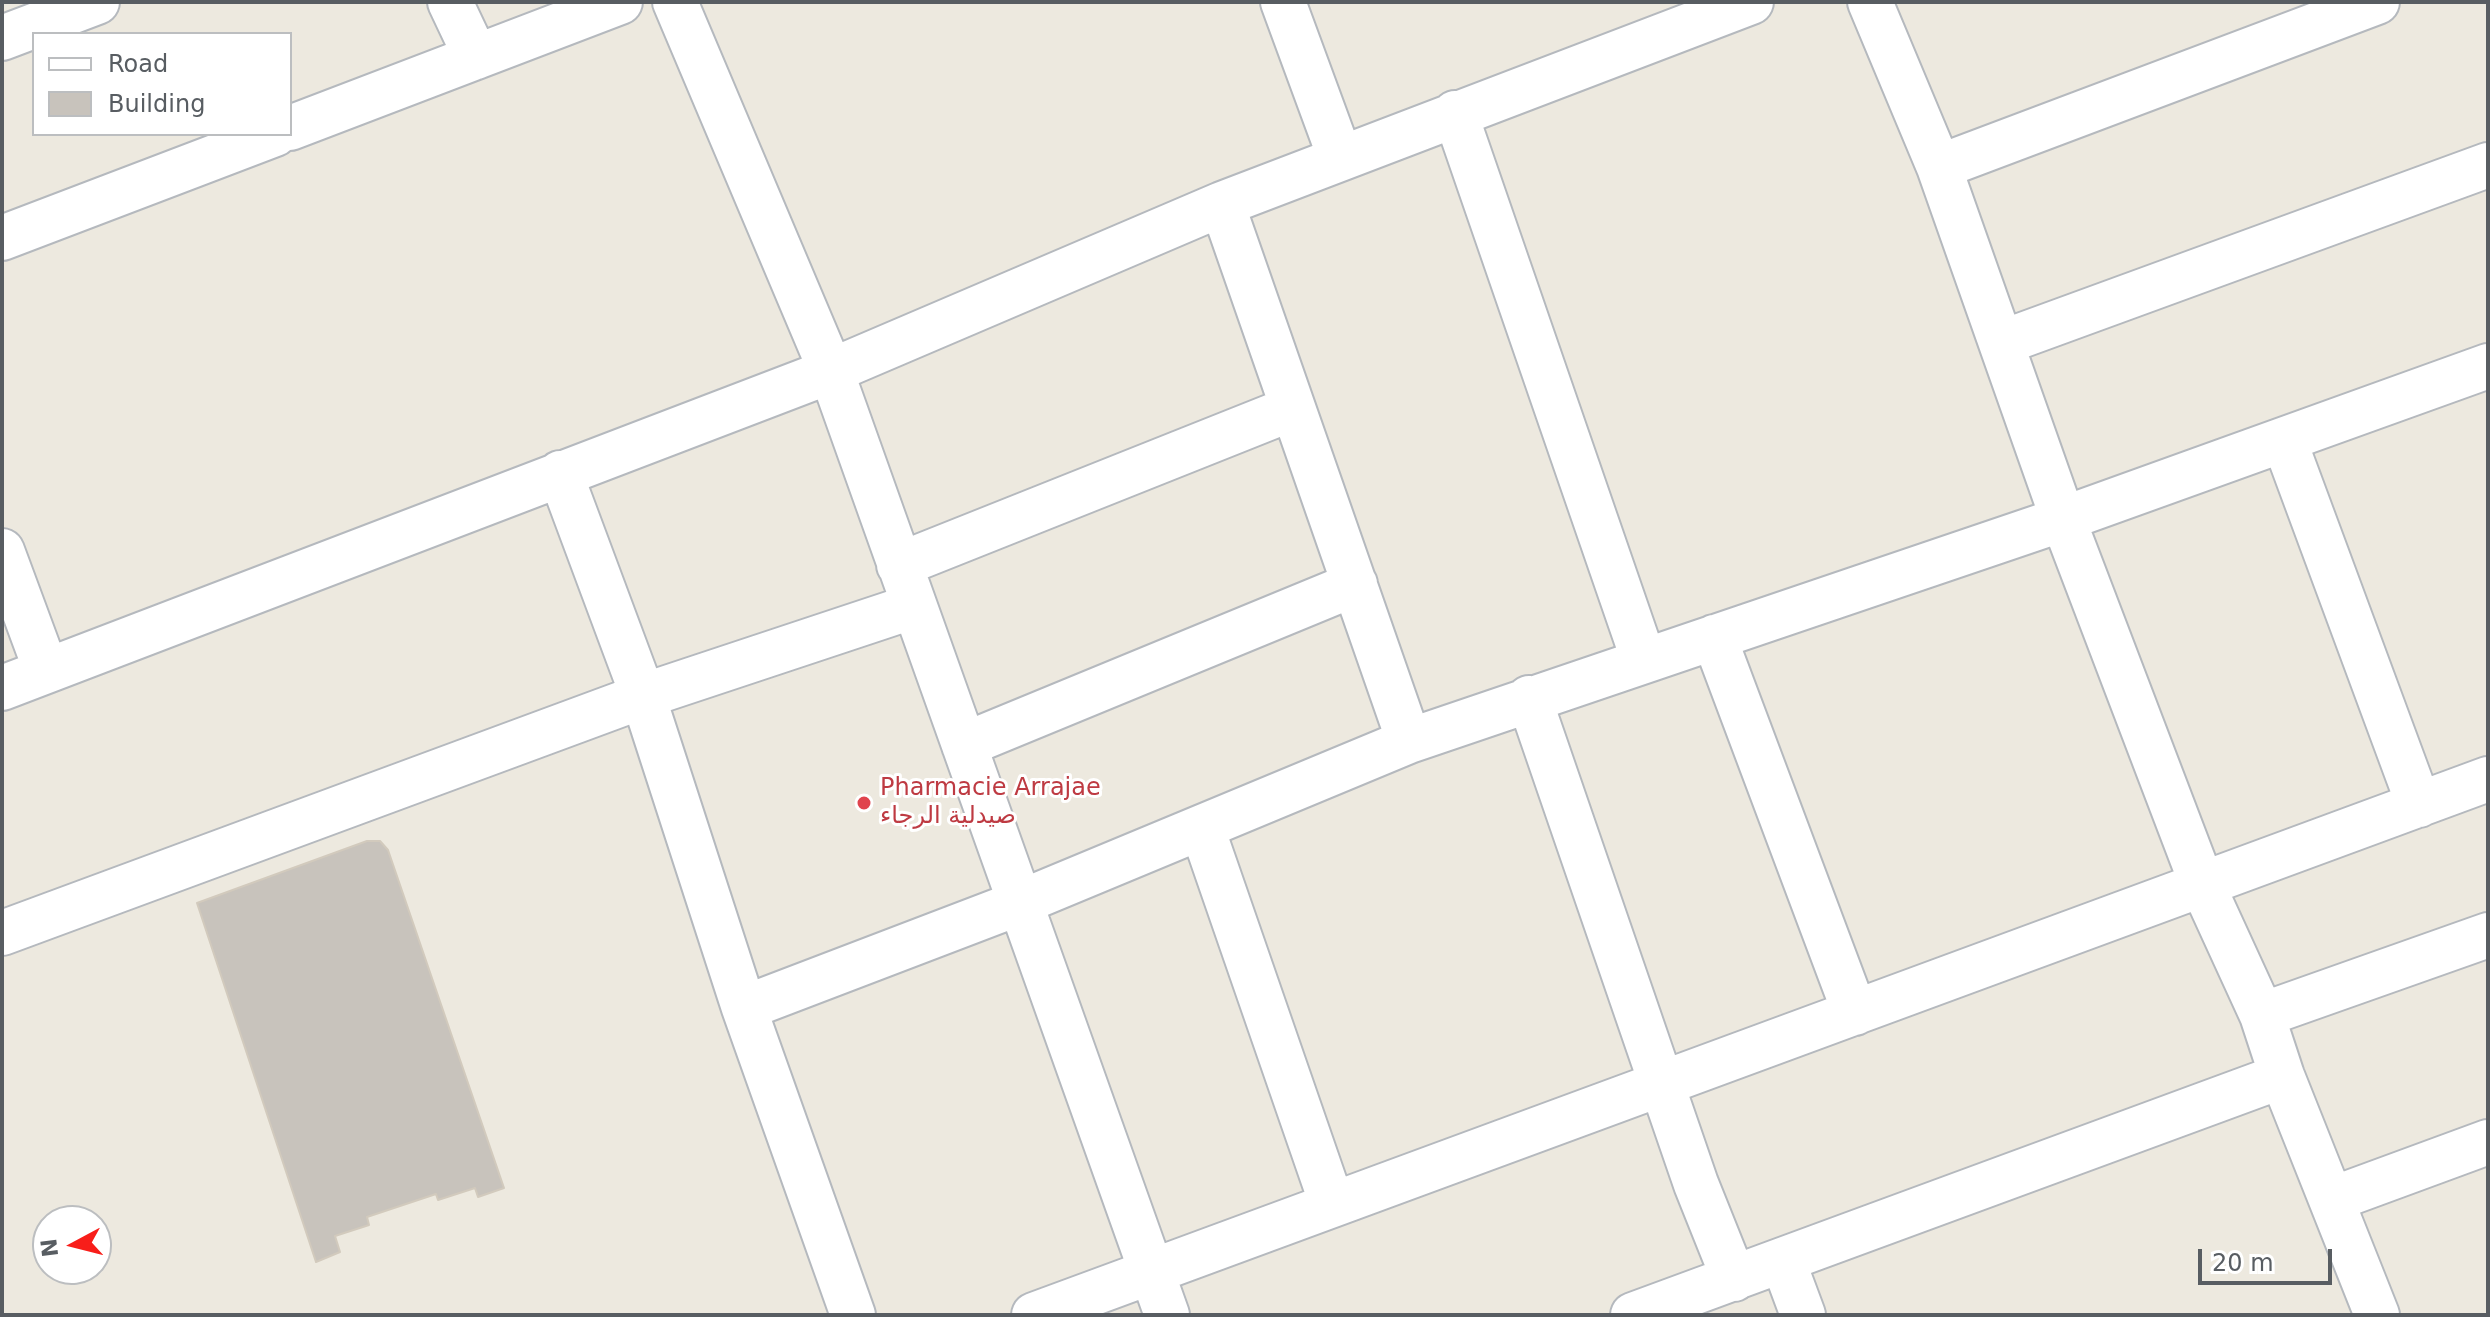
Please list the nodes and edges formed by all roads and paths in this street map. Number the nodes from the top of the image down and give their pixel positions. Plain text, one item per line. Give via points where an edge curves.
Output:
1 (97, 2) edge
2 (450, 2) edge
3 (620, 2) edge
4 (675, 2) edge
5 (1283, 2) edge
6 (1751, 2) edge
7 (1870, 2) edge
8 (2377, 2) edge
9 (2, 38) edge
10 (476, 57) junction
11 (1455, 113) junction
12 (292, 127) edge
13 (270, 136) edge
14 (1340, 157) junction
15 (2488, 165) edge
16 (1939, 167) junction
17 (1222, 204) junction
18 (2, 238) edge
19 (2001, 343) junction
20 (2488, 366) edge
21 (831, 371) junction
22 (1293, 408) junction
23 (2284, 440) junction
24 (560, 473) junction
25 (2063, 519) junction
26 (2, 551) edge
27 (899, 565) junction
28 (1355, 584) junction
29 (914, 606) junction
30 (1714, 637) junction
31 (1644, 661) junction
32 (46, 670) junction
33 (2, 688) edge
34 (643, 696) junction
35 (1529, 698) junction
36 (1409, 741) junction
37 (964, 745) junction
38 (2488, 779) edge
39 (2419, 805) junction
40 (1202, 828) junction
41 (2202, 884) junction
42 (1019, 903) junction
43 (2, 933) edge
44 (2488, 935) edge
45 (744, 1008) junction
46 (1855, 1013) junction
47 (2262, 1015) junction
48 (2282, 1076) junction
49 (1664, 1082) junction
50 (2488, 1142) edge
51 (2333, 1199) junction
52 (1332, 1204) junction
53 (1783, 1261) junction
54 (1150, 1270) junction
55 (1734, 1279) junction
56 (1639, 1314) edge
57 (853, 1315) edge
58 (1034, 1315) edge
59 (1167, 1315) edge
60 (1803, 1315) edge
61 (2377, 1315) edge

1 - 9 street
2 - 10 street
3 - 10 street
4 - 21 street
5 - 14 street
6 - 11 street
7 - 16 street
8 - 16 street
10 - 12 street
11 - 14 street
11 - 31 street
13 - 18 street
14 - 17 street
15 - 19 street
16 - 19 street
17 - 21 street
17 - 22 street
19 - 25 street
20 - 23 street
21 - 24 street
21 - 27 street
22 - 27 street
22 - 28 street
23 - 25 street
23 - 39 street
24 - 32 street
24 - 34 street
25 - 30 street
25 - 41 street
26 - 32 street
27 - 29 street
28 - 36 street
28 - 37 street
29 - 34 street
29 - 37 street
30 - 31 street
30 - 46 street
31 - 35 street
32 - 33 street
34 - 43 street
34 - 45 street
35 - 36 street
35 - 49 street
36 - 40 street
37 - 42 street
38 - 39 street
39 - 41 street
40 - 42 street
40 - 52 street
41 - 46 street
41 - 47 street
42 - 45 street
42 - 54 street
44 - 47 street
45 - 57 street
46 - 49 street
47 - 48 street
48 - 51 street
48 - 53 street
49 - 52 street
49 - 55 street
50 - 51 street
51 - 61 street
52 - 54 street
53 - 55 street
53 - 60 street
54 - 58 street
54 - 59 street
55 - 56 street

